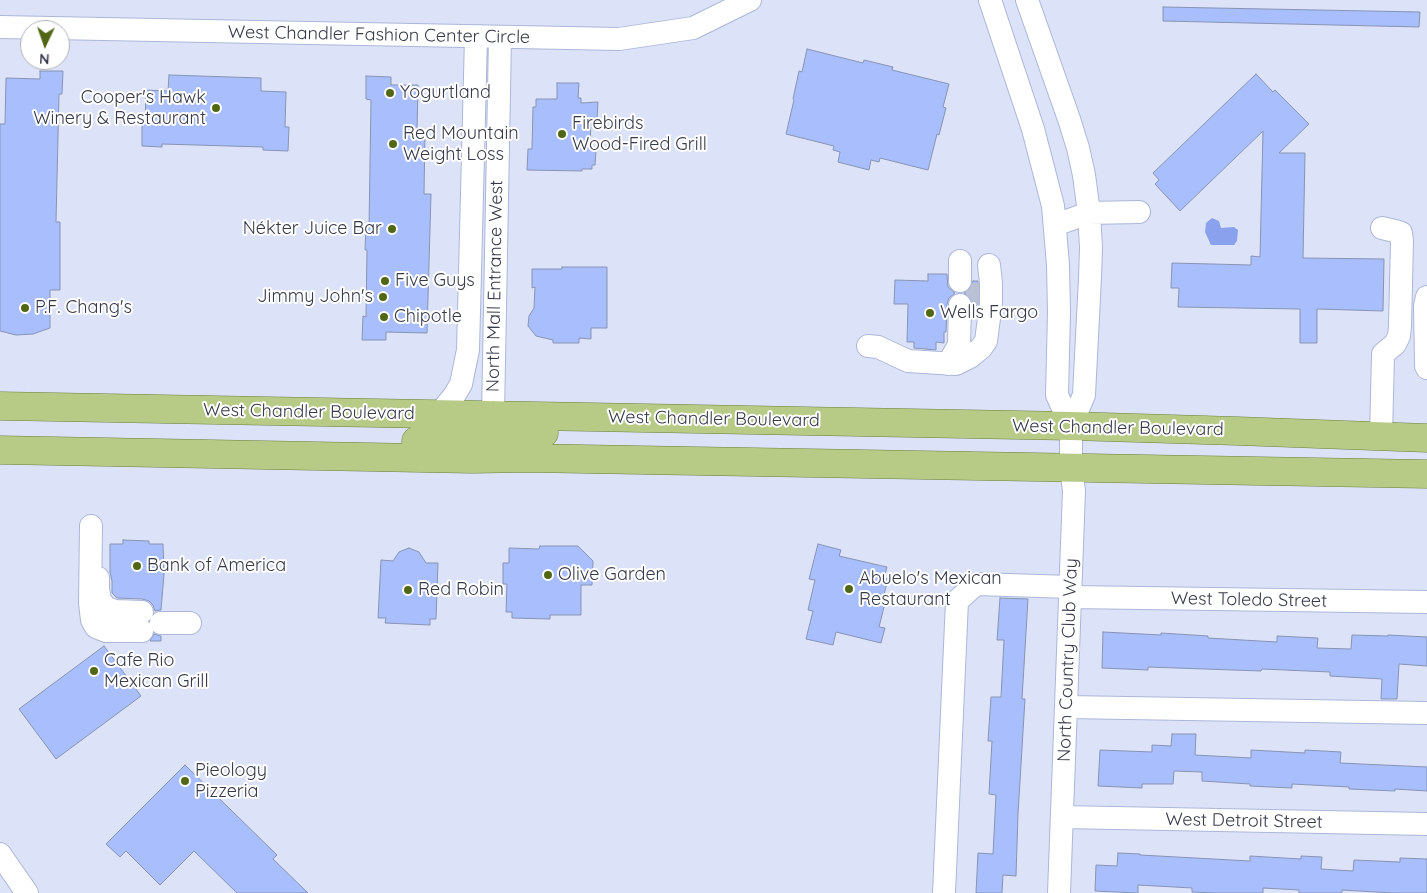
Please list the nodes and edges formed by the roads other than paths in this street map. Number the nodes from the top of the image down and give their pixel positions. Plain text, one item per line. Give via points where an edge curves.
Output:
1 (750, 0) edge
2 (990, 0) edge
3 (1027, 0) edge
4 (0, 27) edge
5 (476, 37) junction
6 (500, 37) junction
7 (1139, 212) dead end
8 (1089, 213) junction
9 (1056, 225) junction
10 (1382, 228) dead end
11 (972, 271) dead end
12 (1427, 297) edge
13 (968, 305) tunnel mouth
14 (868, 346) dead end
15 (960, 361) junction
16 (1427, 368) edge
17 (0, 406) edge
18 (439, 414) junction
19 (493, 415) junction
20 (612, 417) junction
21 (1071, 426) junction
22 (1381, 437) junction
23 (1427, 438) edge
24 (0, 450) edge
25 (351, 456) junction
26 (473, 459) junction
27 (1071, 467) junction
28 (1427, 474) edge
29 (1071, 592) junction
30 (1427, 602) edge
31 (151, 622) junction
32 (190, 623) dead end
33 (1066, 707) junction
34 (1427, 713) edge
35 (1062, 817) junction
36 (1427, 824) edge
37 (0, 854) edge
38 (27, 893) edge
39 (944, 893) edge
40 (1059, 893) edge

1 - 6 street, West Chandler Fashion Center Circle via 693,28 619,39
2 - 9 street via 1033,129
3 - 8 street via 1078,148
4 - 5 street, West Chandler Fashion Center Circle
5 - 6 street, West Chandler Fashion Center Circle
5 - 18 street, North Mall Entrance West via 468,350 461,384
6 - 19 street, North Mall Entrance West
7 - 8 street
8 - 9 street
8 - 21 street via 1084,395
9 - 21 street via 1060,312 1056,396
10 - 22 street via 1401,233 1402,241 1399,336 1383,354
11 - 15 street via 991,303 986,341
12 - 16 street via 1424,306
13 - 15 street via 959,344
14 - 15 street via 878,347 908,361
17 - 18 main road, West Chandler Boulevard
18 - 19 main road, West Chandler Boulevard
19 - 20 main road, West Chandler Boulevard
19 - 25 main road via 468,436 459,439 384,440
20 - 21 main road, West Chandler Boulevard
20 - 26 main road via 568,433 508,434
21 - 22 main road, West Chandler Boulevard
21 - 27 street, North Country Club Way
22 - 23 main road, West Chandler Boulevard
24 - 25 main road
25 - 26 main road
26 - 27 main road
27 - 28 main road
27 - 29 street, North Country Club Way via 1074,491
29 - 30 street, West Toledo Street
29 - 33 street, North Country Club Way
29 - 39 street, West Toledo Street via 976,584 957,601
31 - 31 street via 106,608 100,600 95,526 90,603 96,627 106,631
31 - 32 street
33 - 34 street
33 - 35 street, North Country Club Way
35 - 36 street, West Detroit Street
35 - 40 street, North Country Club Way
37 - 38 street

